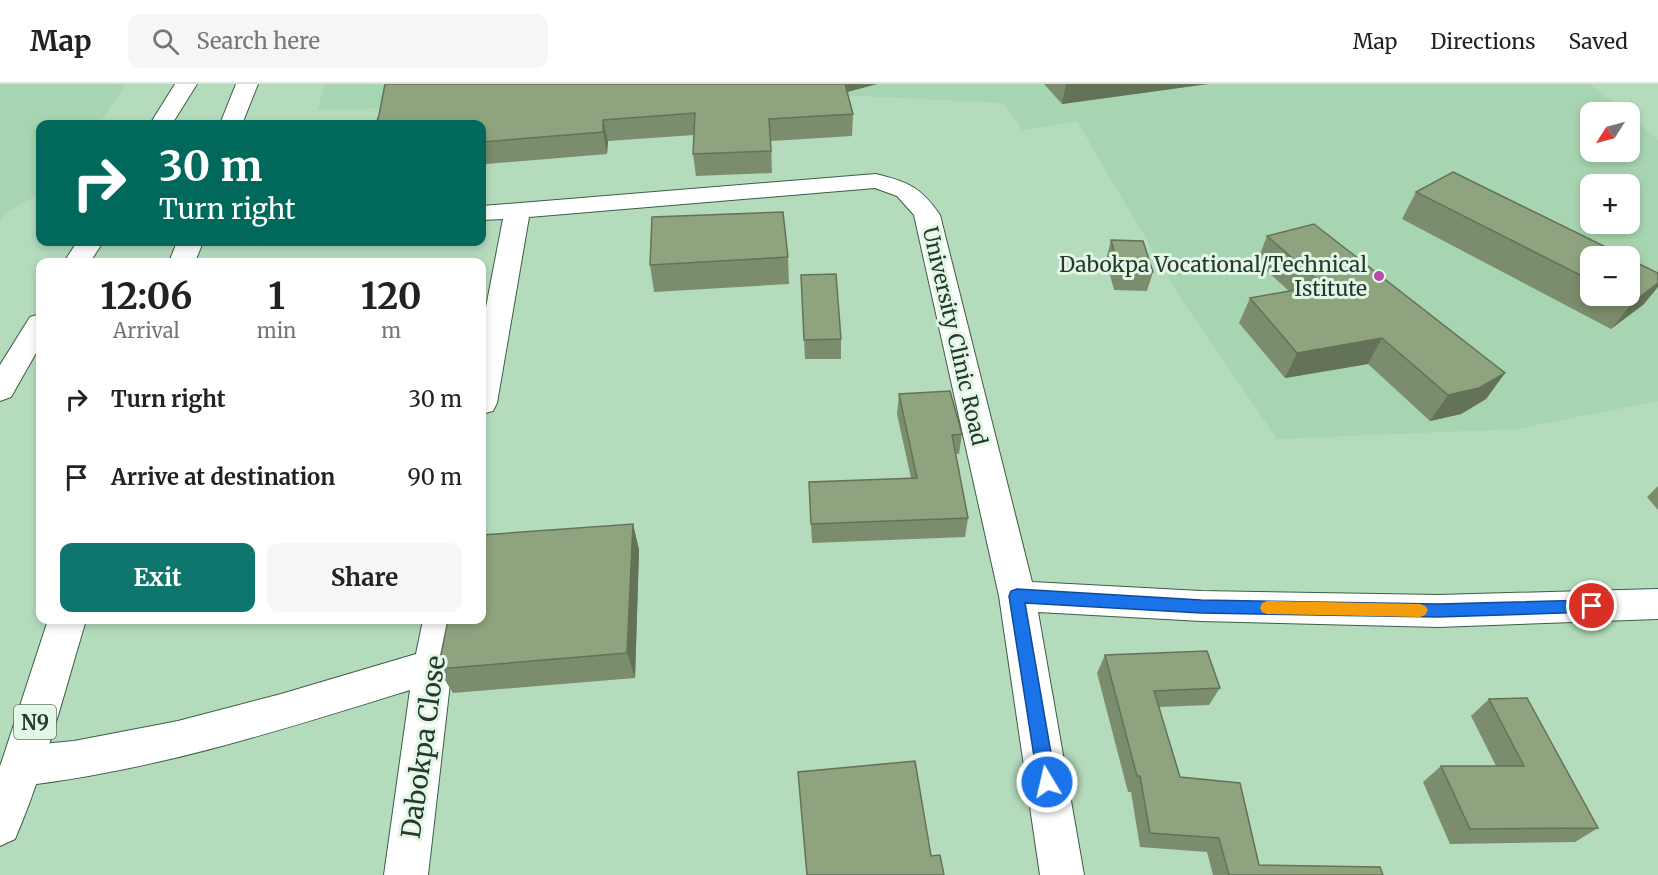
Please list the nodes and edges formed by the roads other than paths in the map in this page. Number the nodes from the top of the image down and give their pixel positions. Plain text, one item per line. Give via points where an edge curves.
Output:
1 (186, 84) edge
2 (247, 84) edge
3 (164, 120) edge
4 (233, 120) edge
5 (517, 212) junction
6 (486, 213) edge
7 (36, 330) edge
8 (486, 381) edge
9 (0, 390) edge
10 (1017, 596) junction
11 (1658, 604) edge
12 (66, 624) edge
13 (441, 624) edge
14 (433, 666) junction
15 (21, 766) junction
16 (0, 824) edge
17 (406, 875) edge
18 (1062, 875) edge

1 - 3 main road
2 - 4 main road
5 - 6 main road, University Clinic Road
5 - 8 main road
5 - 10 main road, University Clinic Road via 876,181 907,190 927,215
7 - 9 main road
10 - 11 main road via 1201,606 1438,611
10 - 18 main road, University Clinic Road
12 - 15 main road, N9
13 - 14 main road, Dabokpa Close
14 - 15 main road via 159,746 75,762
14 - 17 main road, Dabokpa Close
15 - 16 main road, N9

